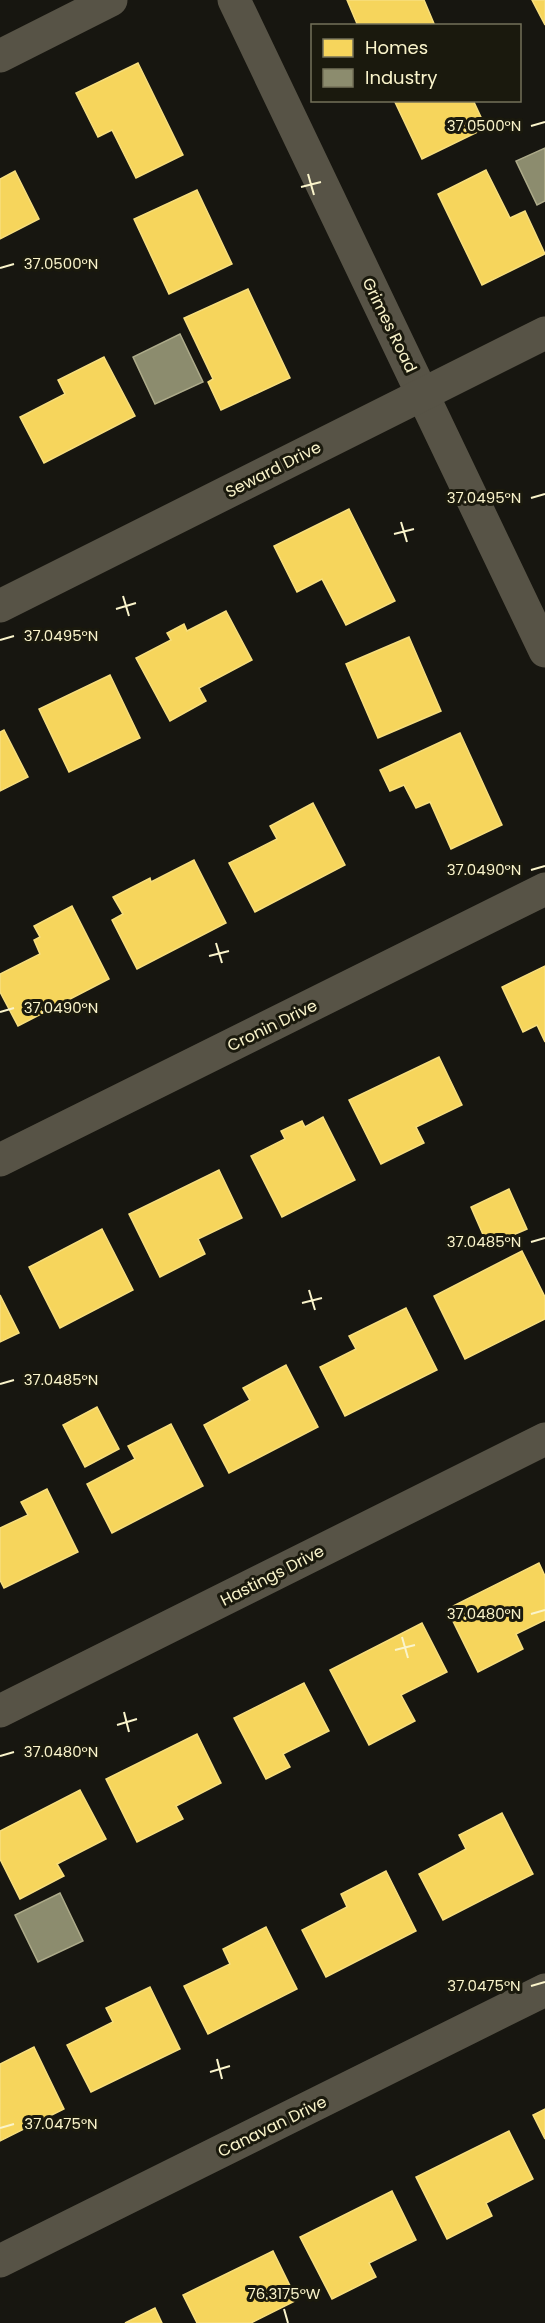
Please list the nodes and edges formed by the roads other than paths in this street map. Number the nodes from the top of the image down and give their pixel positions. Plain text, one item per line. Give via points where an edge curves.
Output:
1 (111, 0) edge
2 (234, 0) edge
3 (0, 56) edge
4 (545, 333) edge
5 (423, 394) junction
6 (0, 606) edge
7 (545, 651) edge
8 (545, 889) edge
9 (0, 1160) edge
10 (545, 1439) edge
11 (0, 1711) edge
12 (545, 1990) edge
13 (0, 2262) edge

1 - 3 street
2 - 5 street, Grimes Road
4 - 5 street, Seward Drive
5 - 6 street, Seward Drive
5 - 7 street, Grimes Road
8 - 9 street, Cronin Drive
10 - 11 street, Hastings Drive
12 - 13 street, Canavan Drive

